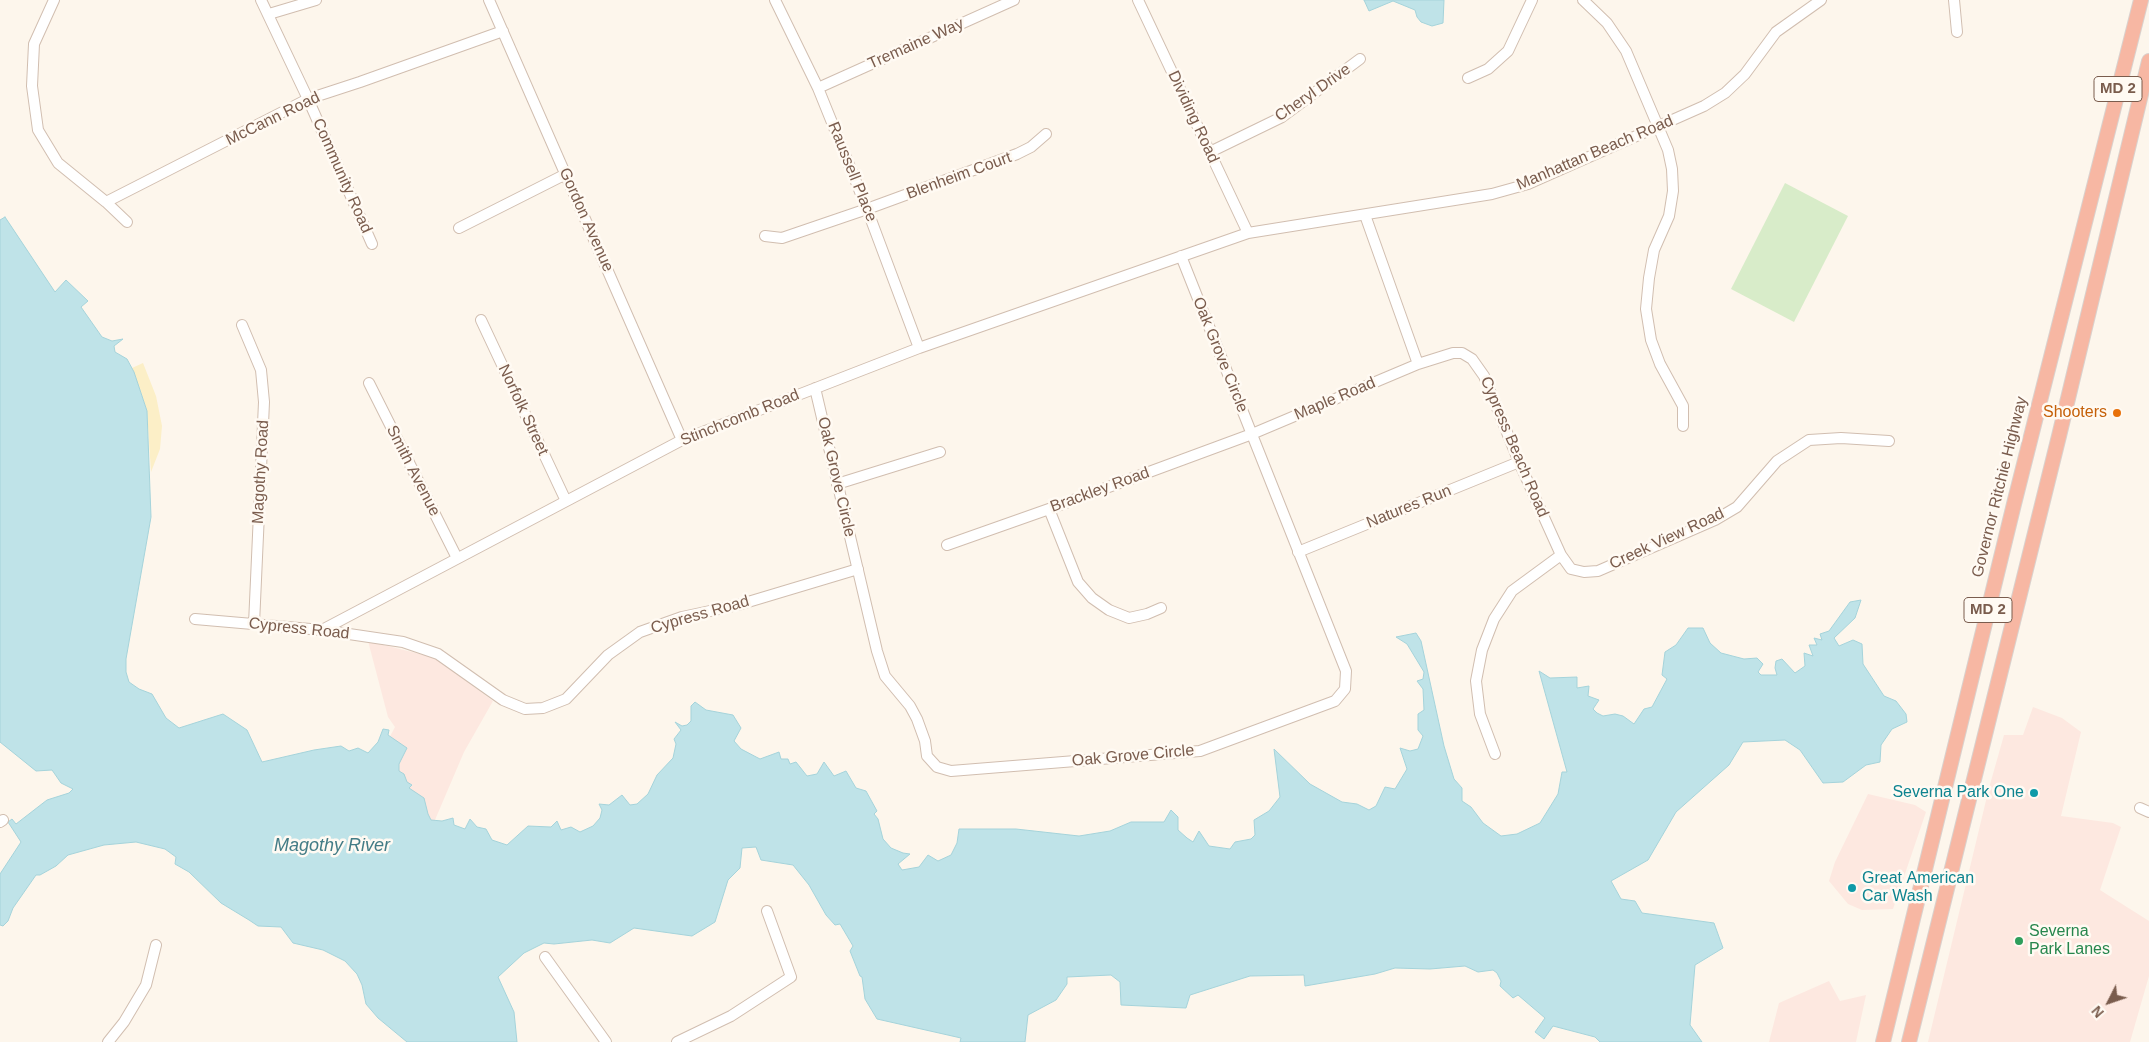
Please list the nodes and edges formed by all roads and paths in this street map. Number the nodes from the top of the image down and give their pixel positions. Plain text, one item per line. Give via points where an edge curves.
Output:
1 (54, 0) edge
2 (262, 0) edge
3 (316, 0) edge
4 (489, 0) edge
5 (775, 0) edge
6 (1014, 0) edge
7 (1138, 0) edge
8 (1532, 0) edge
9 (1583, 0) edge
10 (1821, 0) edge
11 (1954, 0) edge
12 (2141, 0) edge
13 (269, 14) junction
14 (503, 31) junction
15 (1957, 32) dead end
16 (1360, 59) dead end
17 (2149, 61) edge
18 (1468, 78) dead end
19 (818, 88) junction
20 (308, 99) junction
21 (1657, 127) junction
22 (1046, 134) dead end
23 (1210, 152) junction
24 (566, 174) junction
25 (2096, 178) junction
26 (2119, 184) junction
27 (106, 202) junction
28 (867, 209) junction
29 (1365, 215) junction
30 (127, 222) dead end
31 (459, 228) dead end
32 (1248, 233) junction
33 (765, 236) dead end
34 (372, 244) dead end
35 (1181, 256) junction
36 (481, 320) dead end
37 (242, 325) dead end
38 (919, 348) junction
39 (1418, 364) junction
40 (369, 383) dead end
41 (815, 388) junction
42 (1684, 426) dead end
43 (1252, 434) junction
44 (682, 440) junction
45 (1889, 441) dead end
46 (940, 452) dead end
47 (1519, 462) junction
48 (837, 484) junction
49 (566, 501) junction
50 (1049, 509) junction
51 (947, 545) dead end
52 (1298, 552) junction
53 (1561, 555) junction
54 (457, 558) junction
55 (858, 569) junction
56 (1598, 571) joint
57 (1161, 608) dead end
58 (195, 620) dead end
59 (254, 624) junction
60 (322, 630) junction
61 (1495, 754) dead end
62 (767, 911) dead end
63 (156, 945) dead end
64 (545, 956) dead end
65 (108, 1042) edge
66 (606, 1042) edge
67 (677, 1042) edge
68 (1882, 1042) edge
69 (1909, 1042) edge

1 - 27 street via 34,44 32,86 38,130 58,163
2 - 13 street, Community Road
3 - 13 street
4 - 14 street, Gordon Avenue
5 - 19 street, Raussell Place
6 - 19 street, Tremaine Way
7 - 23 street, Dividing Road
8 - 18 street via 1508,51 1488,68
9 - 21 street via 1607,23 1626,50
10 - 21 street, Manhattan Beach Road via 1776,32 1748,70 1725,92 1704,106
11 - 15 street
12 - 25 highway, Governor Ritchie Highway / MD 2
13 - 20 street, Community Road
14 - 20 street, McCann Road
14 - 24 street, Gordon Avenue
16 - 23 street, Cheryl Drive via 1282,117
17 - 26 highway, MD 2
19 - 28 street, Raussell Place
20 - 27 street, McCann Road
20 - 34 street, Community Road
21 - 29 street, Manhattan Beach Road via 1528,184 1492,194
21 - 42 street via 1668,150 1673,192 1669,216 1654,250 1646,309 1660,364 1683,406
22 - 28 street, Blenheim Court via 1017,154
23 - 32 street, Dividing Road
24 - 31 street
24 - 44 street, Gordon Avenue
25 - 26 highway
25 - 68 highway, Governor Ritchie Highway / MD 2
26 - 69 highway, MD 2
27 - 30 street
28 - 33 street, Blenheim Court via 782,238
28 - 38 street, Raussell Place
29 - 32 street, Manhattan Beach Road
29 - 39 street
32 - 35 street, Manhattan Beach Road
35 - 38 street, Stinchcomb Road
35 - 43 street, Oak Grove Circle
36 - 49 street, Norfolk Street
37 - 59 street, Magothy Road via 261,370 264,402
38 - 41 street, Stinchcomb Road
39 - 43 street, Maple Road
39 - 47 street, Cypress Beach Road via 1453,353 1472,359 1484,376
40 - 54 street, Smith Avenue
41 - 44 street, Stinchcomb Road
41 - 48 street, Oak Grove Circle
43 - 50 street, Brackley Road
43 - 52 street, Oak Grove Circle
44 - 49 street, Stinchcomb Road
45 - 56 street, Creek View Road via 1809,440 1778,461 1737,507
46 - 48 street
47 - 52 street, Natures Run
47 - 53 street, Cypress Beach Road
48 - 55 street, Oak Grove Circle
49 - 54 street, Stinchcomb Road
50 - 51 street, Brackley Road
50 - 57 street via 1078,582 1092,598 1129,618
52 - 55 street, Oak Grove Circle via 1346,671 1345,689 1335,701 1200,751 951,771 937,767 927,756 917,719 886,676
53 - 56 street, Cypress Beach Road via 1571,569
53 - 61 street via 1512,591 1494,619 1482,650 1476,680 1480,714
54 - 60 street, Stinchcomb Road
55 - 60 street, Cypress Road via 738,605 682,617 640,632 608,655 566,699 543,708 525,709 503,700 438,654 403,642
58 - 59 street, Cypress Road
59 - 60 street, Cypress Road
62 - 67 street via 791,977 731,1016
63 - 65 street via 146,985
64 - 66 street

